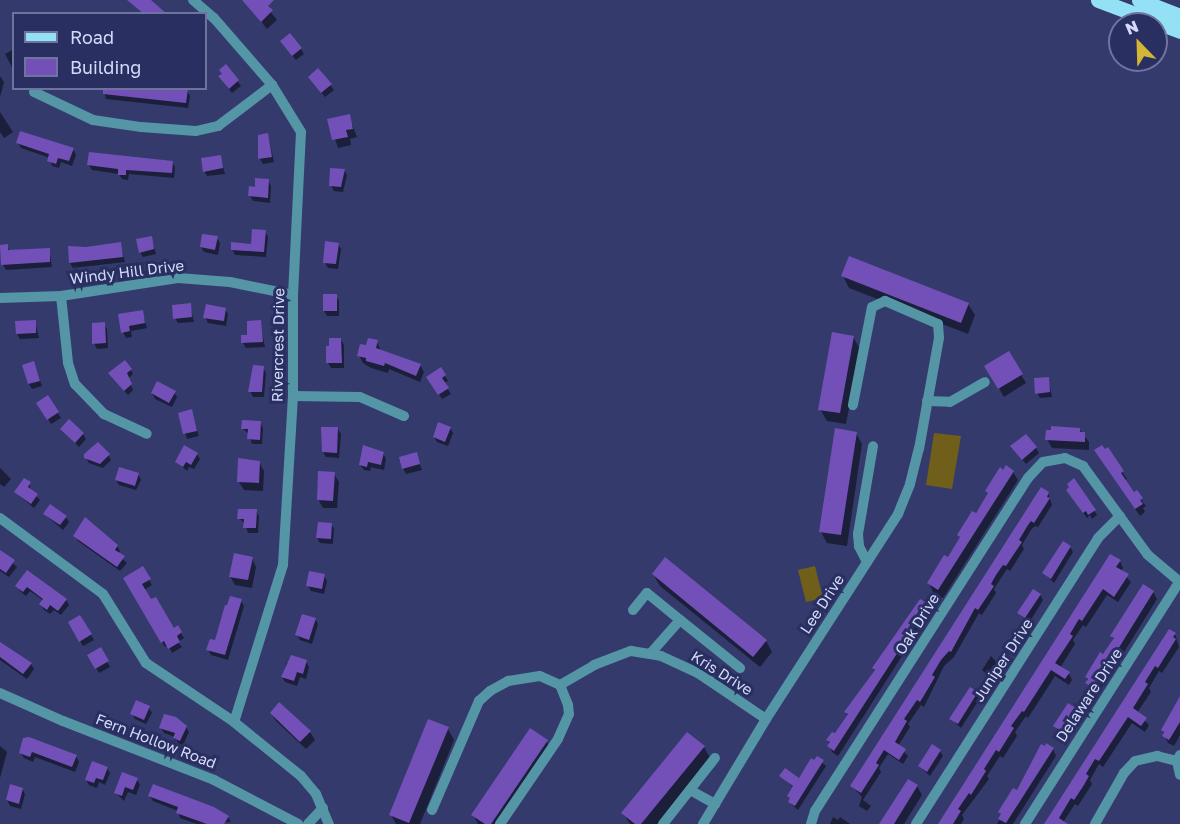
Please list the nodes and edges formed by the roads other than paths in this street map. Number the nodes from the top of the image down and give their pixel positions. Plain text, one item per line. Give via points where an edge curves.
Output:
1 (193, 0) edge
2 (1098, 0) edge
3 (1140, 1) edge
4 (206, 12) edge
5 (207, 13) edge
6 (1180, 16) edge
7 (1180, 31) edge
8 (272, 85) junction
9 (34, 92) dead end
10 (293, 295) junction
11 (61, 296) junction
12 (0, 298) edge
13 (985, 382) dead end
14 (293, 396) junction
15 (927, 401) junction
16 (853, 405) dead end
17 (404, 416) dead end
18 (147, 434) dead end
19 (873, 446) dead end
20 (1120, 516) junction
21 (0, 518) edge
22 (867, 562) junction
23 (1179, 582) edge
24 (633, 610) dead end
25 (680, 620) junction
26 (650, 654) junction
27 (741, 668) dead end
28 (560, 685) junction
29 (0, 693) edge
30 (766, 719) junction
31 (234, 722) junction
32 (715, 758) dead end
33 (1178, 758) edge
34 (1180, 775) edge
35 (690, 790) junction
36 (715, 804) junction
37 (323, 808) junction
38 (432, 810) dead end
39 (298, 824) edge
40 (308, 824) edge
41 (329, 824) edge
42 (500, 824) edge
43 (663, 824) edge
44 (703, 824) edge
45 (811, 824) edge
46 (916, 824) edge
47 (1025, 824) edge
48 (1095, 824) edge

1 - 4 street, Rivercrest Drive
2 - 7 main road
3 - 6 main road
5 - 8 street, Rivercrest Drive
8 - 9 street via 218,126 196,131 93,120
8 - 10 street, Rivercrest Drive via 301,132
10 - 11 street, Windy Hill Drive via 230,282 178,278
10 - 14 street, Rivercrest Drive
11 - 12 street, Windy Hill Drive
11 - 18 street via 68,363 75,384 104,414
13 - 15 street via 950,402
14 - 17 street via 360,397
14 - 31 street, Rivercrest Drive via 283,565
15 - 16 street, Lee Drive via 938,324 878,302 868,316
15 - 22 street, Lee Drive via 910,484 898,514
19 - 22 street via 858,534
20 - 23 street via 1148,555
20 - 45 street, Oak Drive via 1089,472 1076,461 1065,458 1043,462 1028,478 815,811
20 - 46 street, Juniper Drive via 1098,538
21 - 31 street via 103,594 146,663
22 - 30 street, Lee Drive
23 - 47 street, Delaware Drive
24 - 25 street via 647,593
25 - 26 street
25 - 27 street
26 - 28 street, Kris Drive via 631,651 594,665
26 - 30 street, Kris Drive via 698,673
28 - 38 street via 540,676 528,676 490,691 479,702
28 - 42 street via 568,705 564,727
29 - 39 street, Fern Hollow Road via 214,780
30 - 36 street, Lee Drive
31 - 37 street via 301,776
32 - 35 street
33 - 34 street
33 - 48 street via 1158,756 1135,761
35 - 36 street
35 - 43 street
36 - 44 street, Lee Drive
37 - 40 street
37 - 41 street

